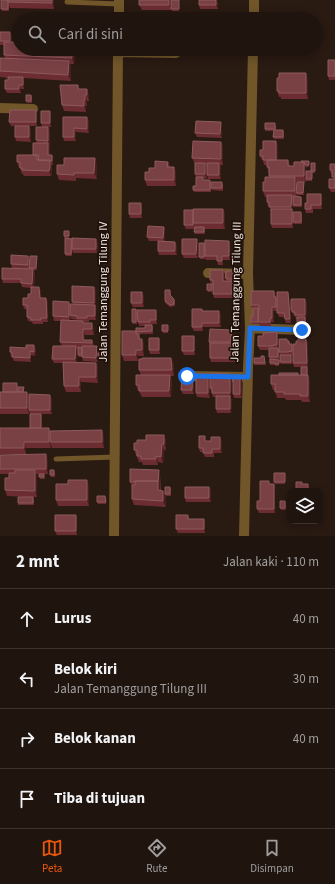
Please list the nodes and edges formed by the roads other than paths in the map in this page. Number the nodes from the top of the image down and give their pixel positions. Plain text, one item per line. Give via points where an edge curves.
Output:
1 (254, 0) edge
2 (67, 2) dead end
3 (119, 2) edge
4 (254, 12) edge
5 (118, 56) edge
6 (253, 56) edge
7 (0, 108) edge
8 (32, 109) edge
9 (208, 273) edge
10 (248, 274) junction
11 (250, 328) junction
12 (302, 330) dead end
13 (187, 376) edge
14 (248, 377) junction
15 (115, 457) junction
16 (56, 459) dead end
17 (114, 536) edge
18 (244, 536) edge

1 - 4 street
2 - 3 lane
5 - 15 street, Jalan Temanggung Tilung IV
6 - 10 street, Jalan Temanggung Tilung III
7 - 8 street
9 - 10 street
10 - 11 street, Jalan Temanggung Tilung III
11 - 12 street
11 - 14 street, Jalan Temanggung Tilung III
13 - 14 street
14 - 18 street, Jalan Temanggung Tilung III
15 - 16 lane
15 - 17 street, Jalan Temanggung Tilung IV

